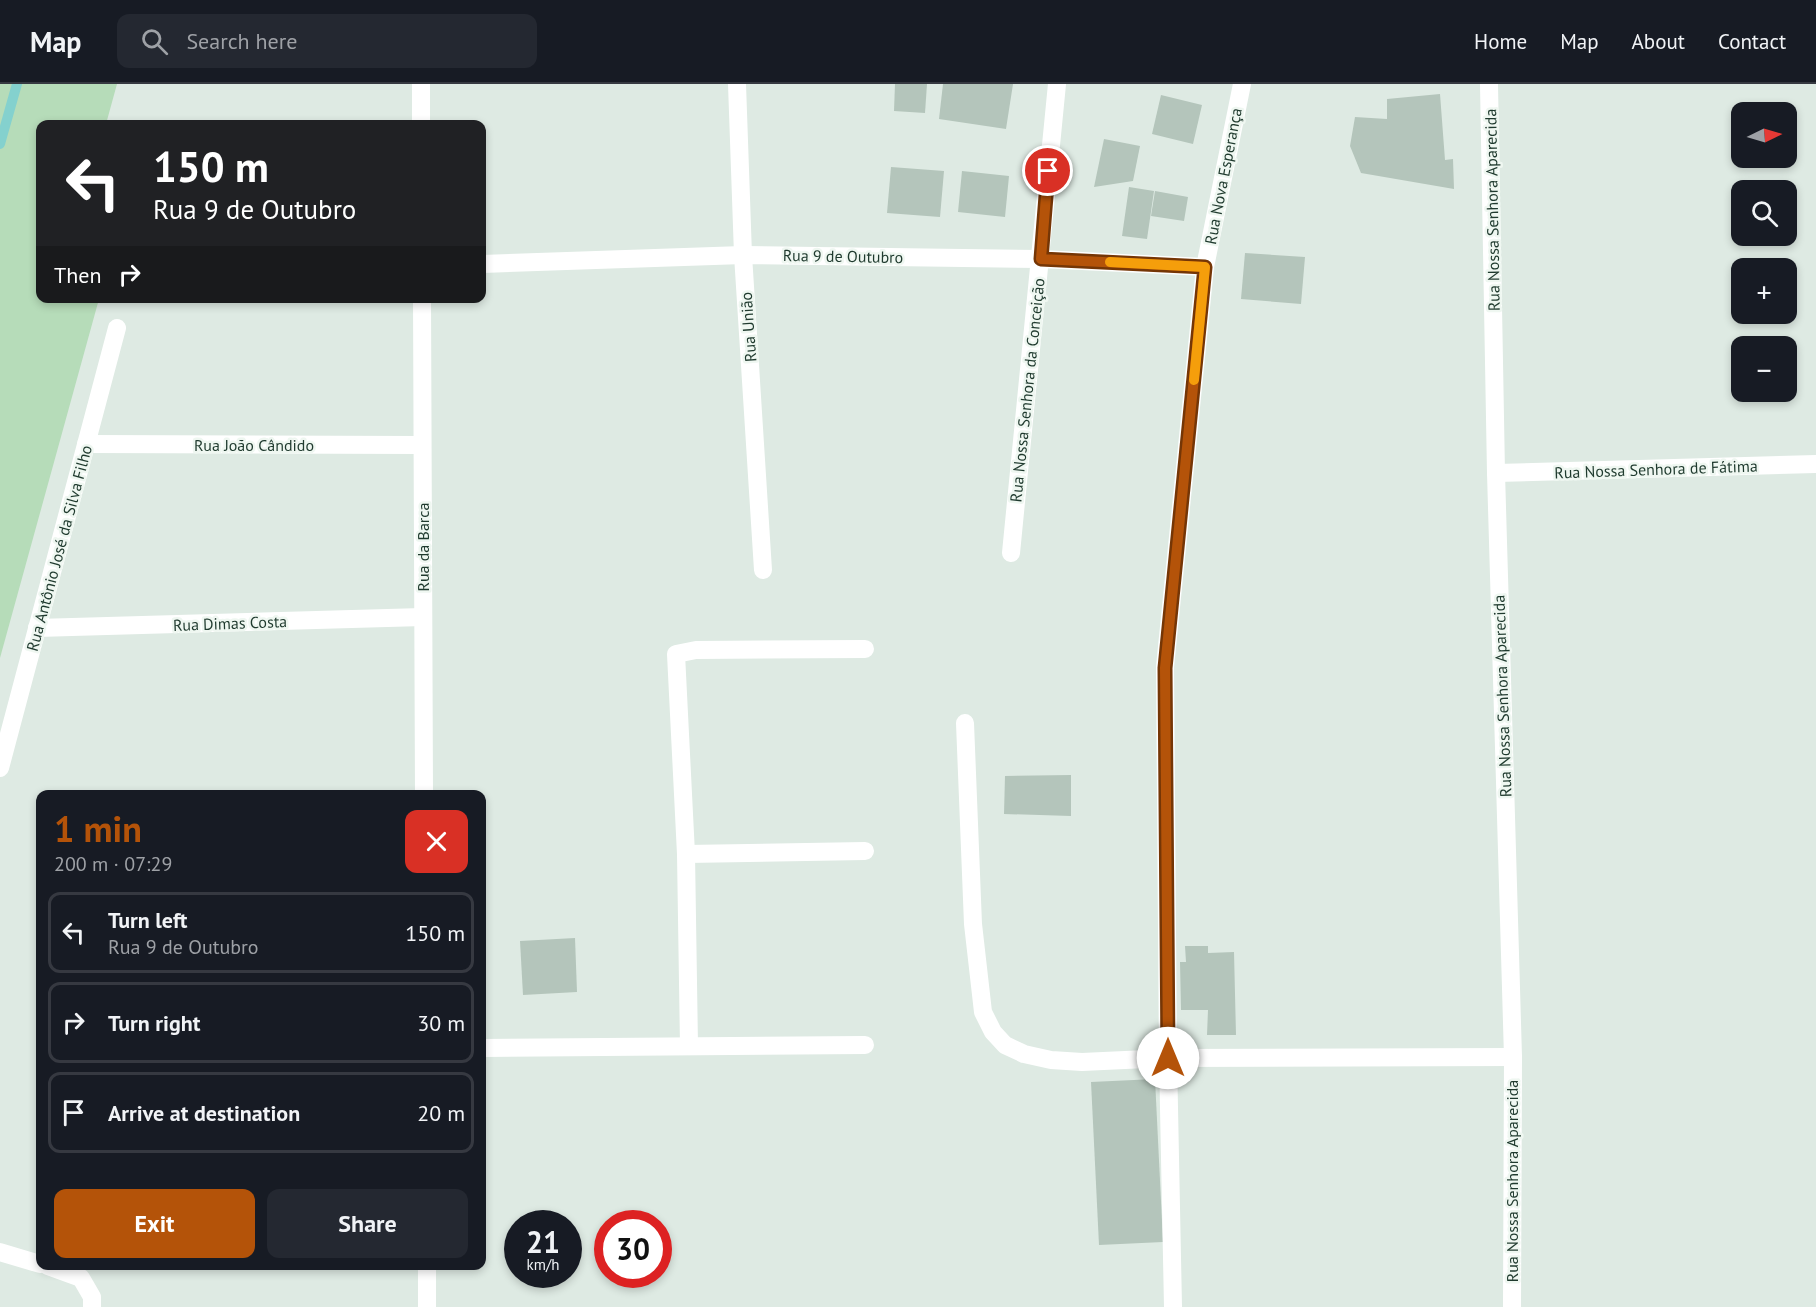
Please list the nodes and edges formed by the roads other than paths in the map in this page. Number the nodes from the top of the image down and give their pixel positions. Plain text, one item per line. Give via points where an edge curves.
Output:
1 (421, 84) edge
2 (736, 84) edge
3 (1056, 84) edge
4 (1242, 84) edge
5 (1489, 84) edge
6 (421, 120) edge
7 (743, 255) junction
8 (1041, 259) junction
9 (486, 264) edge
10 (1205, 267) junction
11 (422, 303) edge
12 (117, 328) dead end
13 (86, 444) junction
14 (422, 445) junction
15 (1816, 464) edge
16 (1496, 473) junction
17 (1011, 554) dead end
18 (763, 570) dead end
19 (423, 617) junction
20 (37, 628) junction
21 (864, 649) dead end
22 (965, 723) dead end
23 (0, 768) edge
24 (424, 790) edge
25 (865, 851) dead end
26 (686, 854) junction
27 (865, 1045) dead end
28 (689, 1046) junction
29 (486, 1048) edge
30 (1512, 1057) junction
31 (1168, 1058) junction
32 (0, 1252) edge
33 (36, 1263) edge
34 (59, 1270) edge
35 (427, 1270) edge
36 (92, 1307) edge
37 (427, 1307) edge
38 (1173, 1307) edge
39 (1512, 1307) edge

1 - 6 street
2 - 7 street, Rua União
3 - 8 street, Rua Nossa Senhora da Conceição
4 - 10 street, Rua Nova Esperança
5 - 16 street, Rua Nossa Senhora Aparecida
7 - 8 street, Rua 9 de Outubro
7 - 9 street, Rua 9 de Outubro
7 - 18 street, Rua União
8 - 10 street, Rua 9 de Outubro
8 - 17 street, Rua Nossa Senhora da Conceição
10 - 31 street, Rua Nova Esperança via 1165,668
11 - 14 street, Rua da Barca
12 - 13 street, Rua Antônio José da Silva Filho
13 - 14 street, Rua João Cândido
13 - 20 street, Rua Antônio José da Silva Filho
14 - 19 street, Rua da Barca
15 - 16 street, Rua Nossa Senhora de Fátima
16 - 30 street, Rua Nossa Senhora Aparecida
19 - 20 street, Rua Dimas Costa
19 - 24 street, Rua da Barca
20 - 23 street, Rua Antônio José da Silva Filho
21 - 26 street via 696,650 676,654
22 - 31 street via 973,924 983,1012 993,1032 1005,1045 1051,1060
25 - 26 street
26 - 28 street
27 - 28 street
28 - 29 street
30 - 31 street
30 - 39 street, Rua Nossa Senhora Aparecida
31 - 38 street
32 - 33 street
34 - 36 street via 81,1278
35 - 37 street

